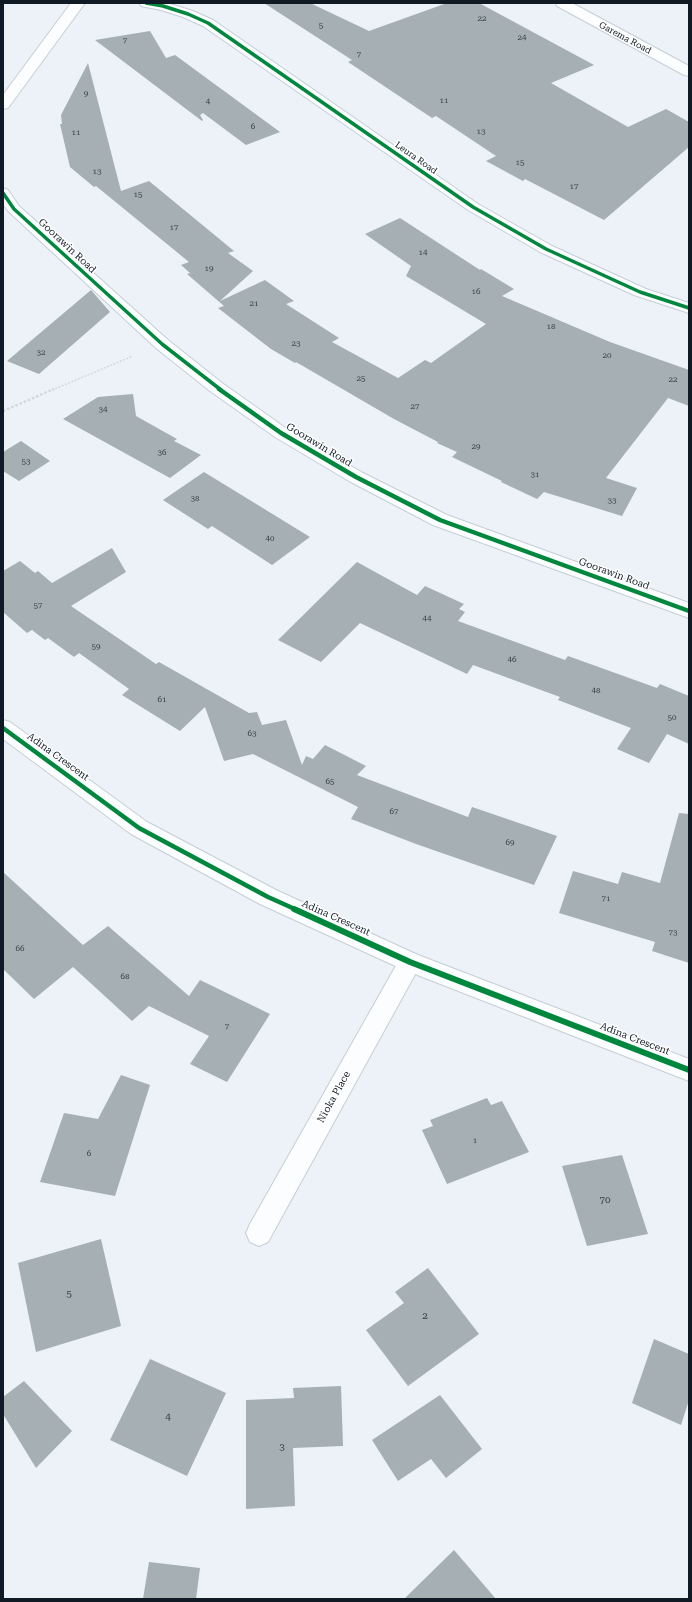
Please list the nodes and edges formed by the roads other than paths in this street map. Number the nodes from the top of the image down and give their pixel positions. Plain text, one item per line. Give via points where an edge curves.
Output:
1 (78, 3) edge
2 (146, 3) edge
3 (562, 3) edge
4 (689, 72) edge
5 (3, 105) edge
6 (3, 193) edge
7 (689, 308) edge
8 (689, 611) edge
9 (3, 728) edge
10 (410, 962) junction
11 (689, 1070) edge
12 (259, 1233) dead end

1 - 5 street
2 - 7 street, Leura Road via 188,14 208,23 473,207 546,249 640,292
3 - 4 street, Garema Road
6 - 8 street, Goorawin Road via 14,209 162,344 216,387 281,433 356,478 440,520
9 - 10 street, Adina Crescent via 139,828 268,897
10 - 11 street, Adina Crescent
10 - 12 street, Nioka Place

